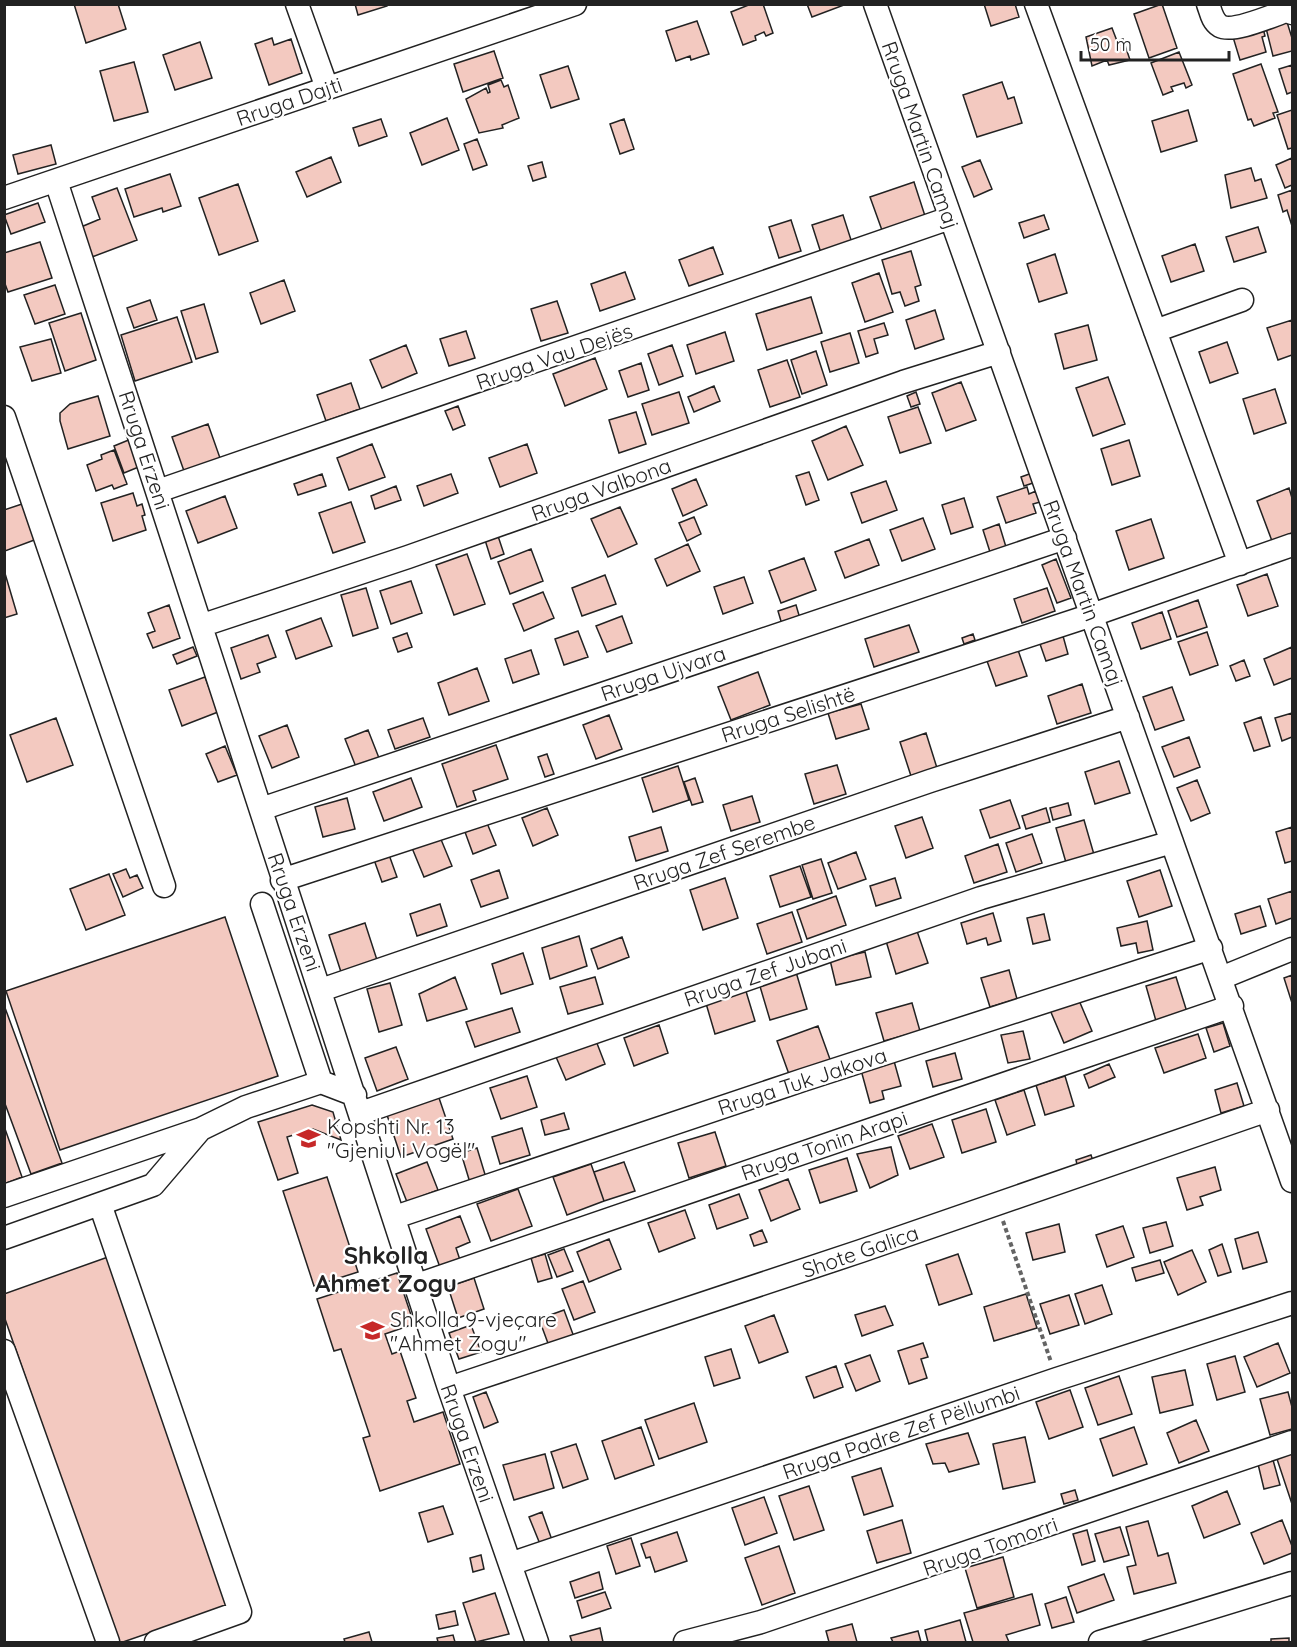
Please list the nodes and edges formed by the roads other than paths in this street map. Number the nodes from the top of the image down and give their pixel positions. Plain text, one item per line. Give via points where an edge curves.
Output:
1 (297, 4) edge
2 (575, 4) edge
3 (874, 4) edge
4 (1036, 4) edge
5 (1208, 4) edge
6 (1293, 13) edge
7 (327, 88) junction
8 (56, 181) junction
9 (4, 198) edge
10 (950, 218) junction
11 (1242, 300) dead end
12 (1155, 331) junction
13 (999, 352) junction
14 (4, 417) edge
15 (158, 491) junction
16 (1065, 538) junction
17 (1293, 545) edge
18 (1240, 564) junction
19 (1092, 615) junction
20 (203, 625) junction
21 (1128, 717) junction
22 (261, 809) junction
23 (1172, 842) junction
24 (282, 879) junction
25 (164, 886) dead end
26 (262, 904) dead end
27 (1211, 948) junction
28 (1293, 949) edge
29 (1221, 978) junction
30 (321, 990) junction
31 (1232, 1006) junction
32 (321, 1082) junction
33 (358, 1104) junction
34 (1268, 1110) junction
35 (201, 1129) junction
36 (1293, 1181) edge
37 (4, 1196) edge
38 (100, 1204) junction
39 (395, 1217) junction
40 (4, 1238) edge
41 (417, 1285) junction
42 (1293, 1303) edge
43 (4, 1351) edge
44 (449, 1388) junction
45 (1293, 1442) edge
46 (510, 1564) junction
47 (1293, 1583) edge
48 (108, 1642) edge
49 (156, 1642) edge
50 (537, 1642) edge
51 (685, 1642) edge
52 (1100, 1642) edge

1 - 7 street
2 - 7 street, Rruga Dajti
3 - 10 street, Rruga Martin Camaj
4 - 12 street
5 - 6 street via 1220,26 1233,28 1286,11
7 - 8 street, Rruga Dajti
8 - 9 street, Rruga Dajti
8 - 15 street, Rruga Erzeni
10 - 13 street, Rruga Martin Camaj
10 - 15 street, Rruga Vau Dejës
11 - 12 street
12 - 18 street
13 - 16 street, Rruga Martin Camaj
13 - 20 street, Rruga Valbona
14 - 25 street
15 - 20 street, Rruga Erzeni
16 - 19 street, Rruga Martin Camaj
16 - 22 street, Rruga Ujvara
17 - 18 street, Rruga Selishtë
18 - 19 street, Rruga Selishtë
19 - 21 street, Rruga Martin Camaj
19 - 24 street, Rruga Selishtë
20 - 22 street, Rruga Erzeni
21 - 23 street, Rruga Martin Camaj
21 - 30 street, Rruga Zef Serembe
22 - 24 street, Rruga Erzeni
23 - 27 street, Rruga Martin Camaj
23 - 33 street, Rruga Zef Jubani via 981,898
24 - 30 street, Rruga Erzeni
26 - 32 street
27 - 29 street, Rruga Martin Camaj
27 - 39 street, Rruga Tuk Jakova
28 - 29 street
29 - 31 street, Rruga Martin Camaj
30 - 33 street, Rruga Erzeni
31 - 34 street, Rruga Martin Camaj
31 - 41 street, Rruga Tonin Arapi
32 - 33 street
32 - 35 street via 246,1107
33 - 39 street, Rruga Erzeni
34 - 36 street, Rruga Martin Camaj
34 - 44 street, Shote Galica
35 - 37 street
35 - 38 street via 153,1185
38 - 40 street
38 - 49 street via 240,1612
39 - 41 street, Rruga Erzeni
41 - 44 street, Rruga Erzeni
42 - 46 street, Rruga Padre Zef Pëllumbi
43 - 48 street
44 - 46 street, Rruga Erzeni
45 - 51 street, Rruga Tomorri via 772,1619
46 - 50 street, Rruga Erzeni
47 - 52 street

